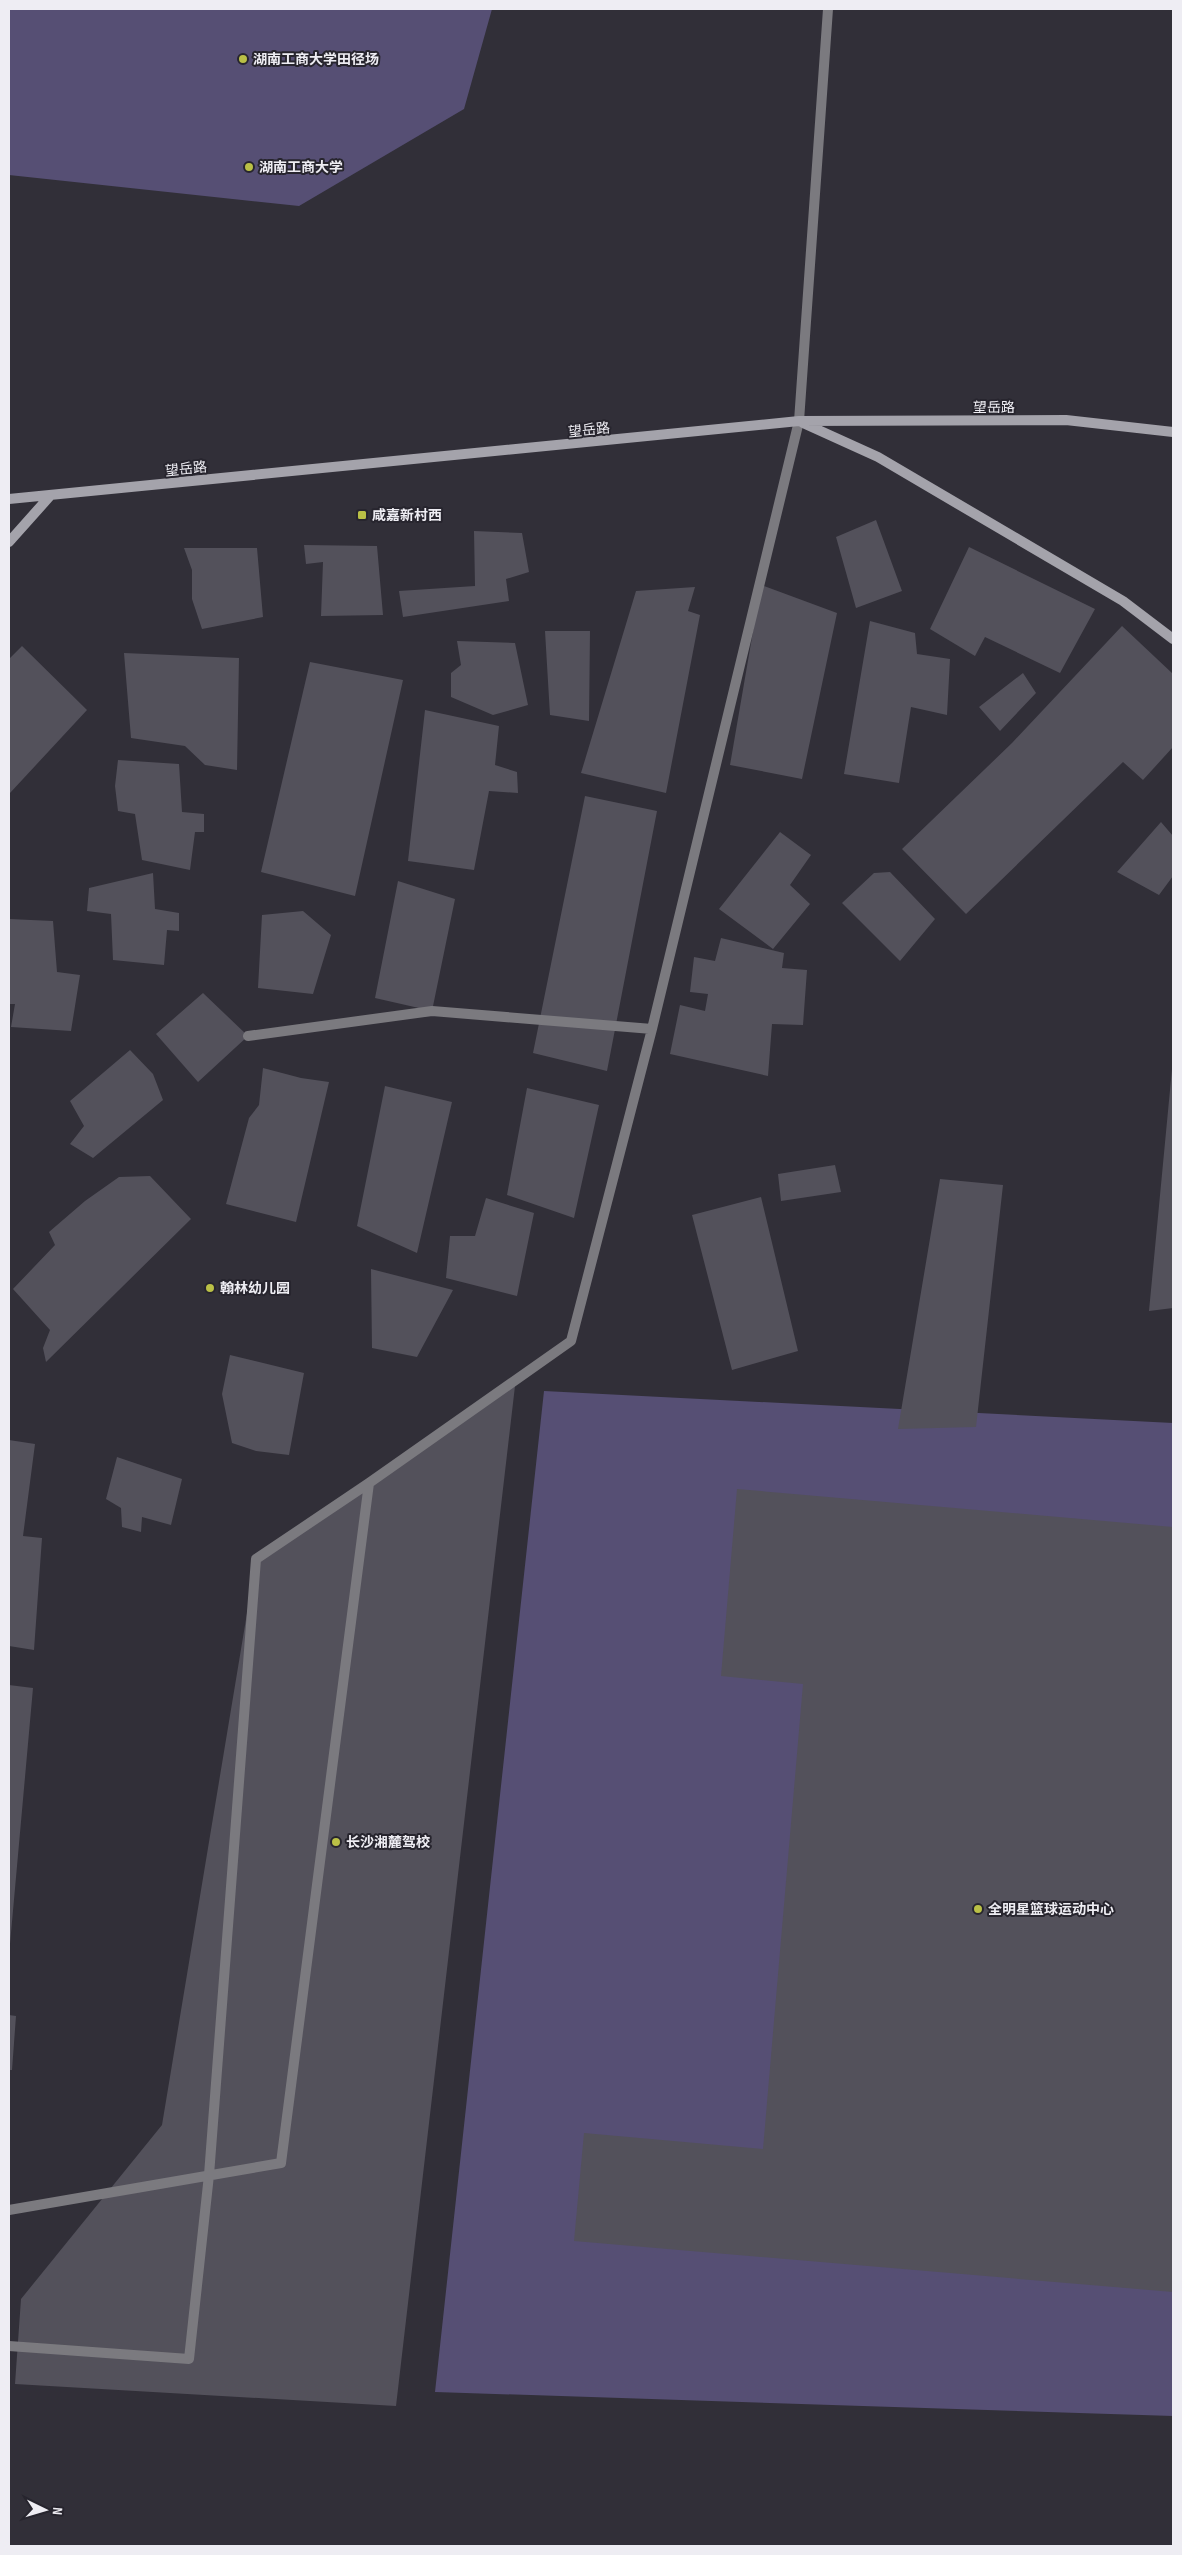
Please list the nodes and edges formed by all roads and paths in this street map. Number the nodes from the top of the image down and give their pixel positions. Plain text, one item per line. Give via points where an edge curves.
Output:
1 (828, 9) edge
2 (799, 421) junction
3 (1173, 432) edge
4 (50, 496) junction
5 (9, 499) edge
6 (9, 542) edge
7 (1173, 639) edge
8 (652, 1029) junction
9 (248, 1036) dead end
10 (368, 1483) junction
11 (208, 2175) junction
12 (9, 2210) edge
13 (9, 2346) edge

1 - 2 street
2 - 3 street, 望岳路 via 1066,420
2 - 4 street, 望岳路
2 - 7 street via 878,457 1123,601
2 - 8 street
4 - 5 street, 望岳路
4 - 6 street
8 - 9 street via 432,1011
8 - 10 street via 571,1341
10 - 11 street via 256,1559
10 - 11 street via 281,2163
11 - 12 street
11 - 13 street via 189,2359

